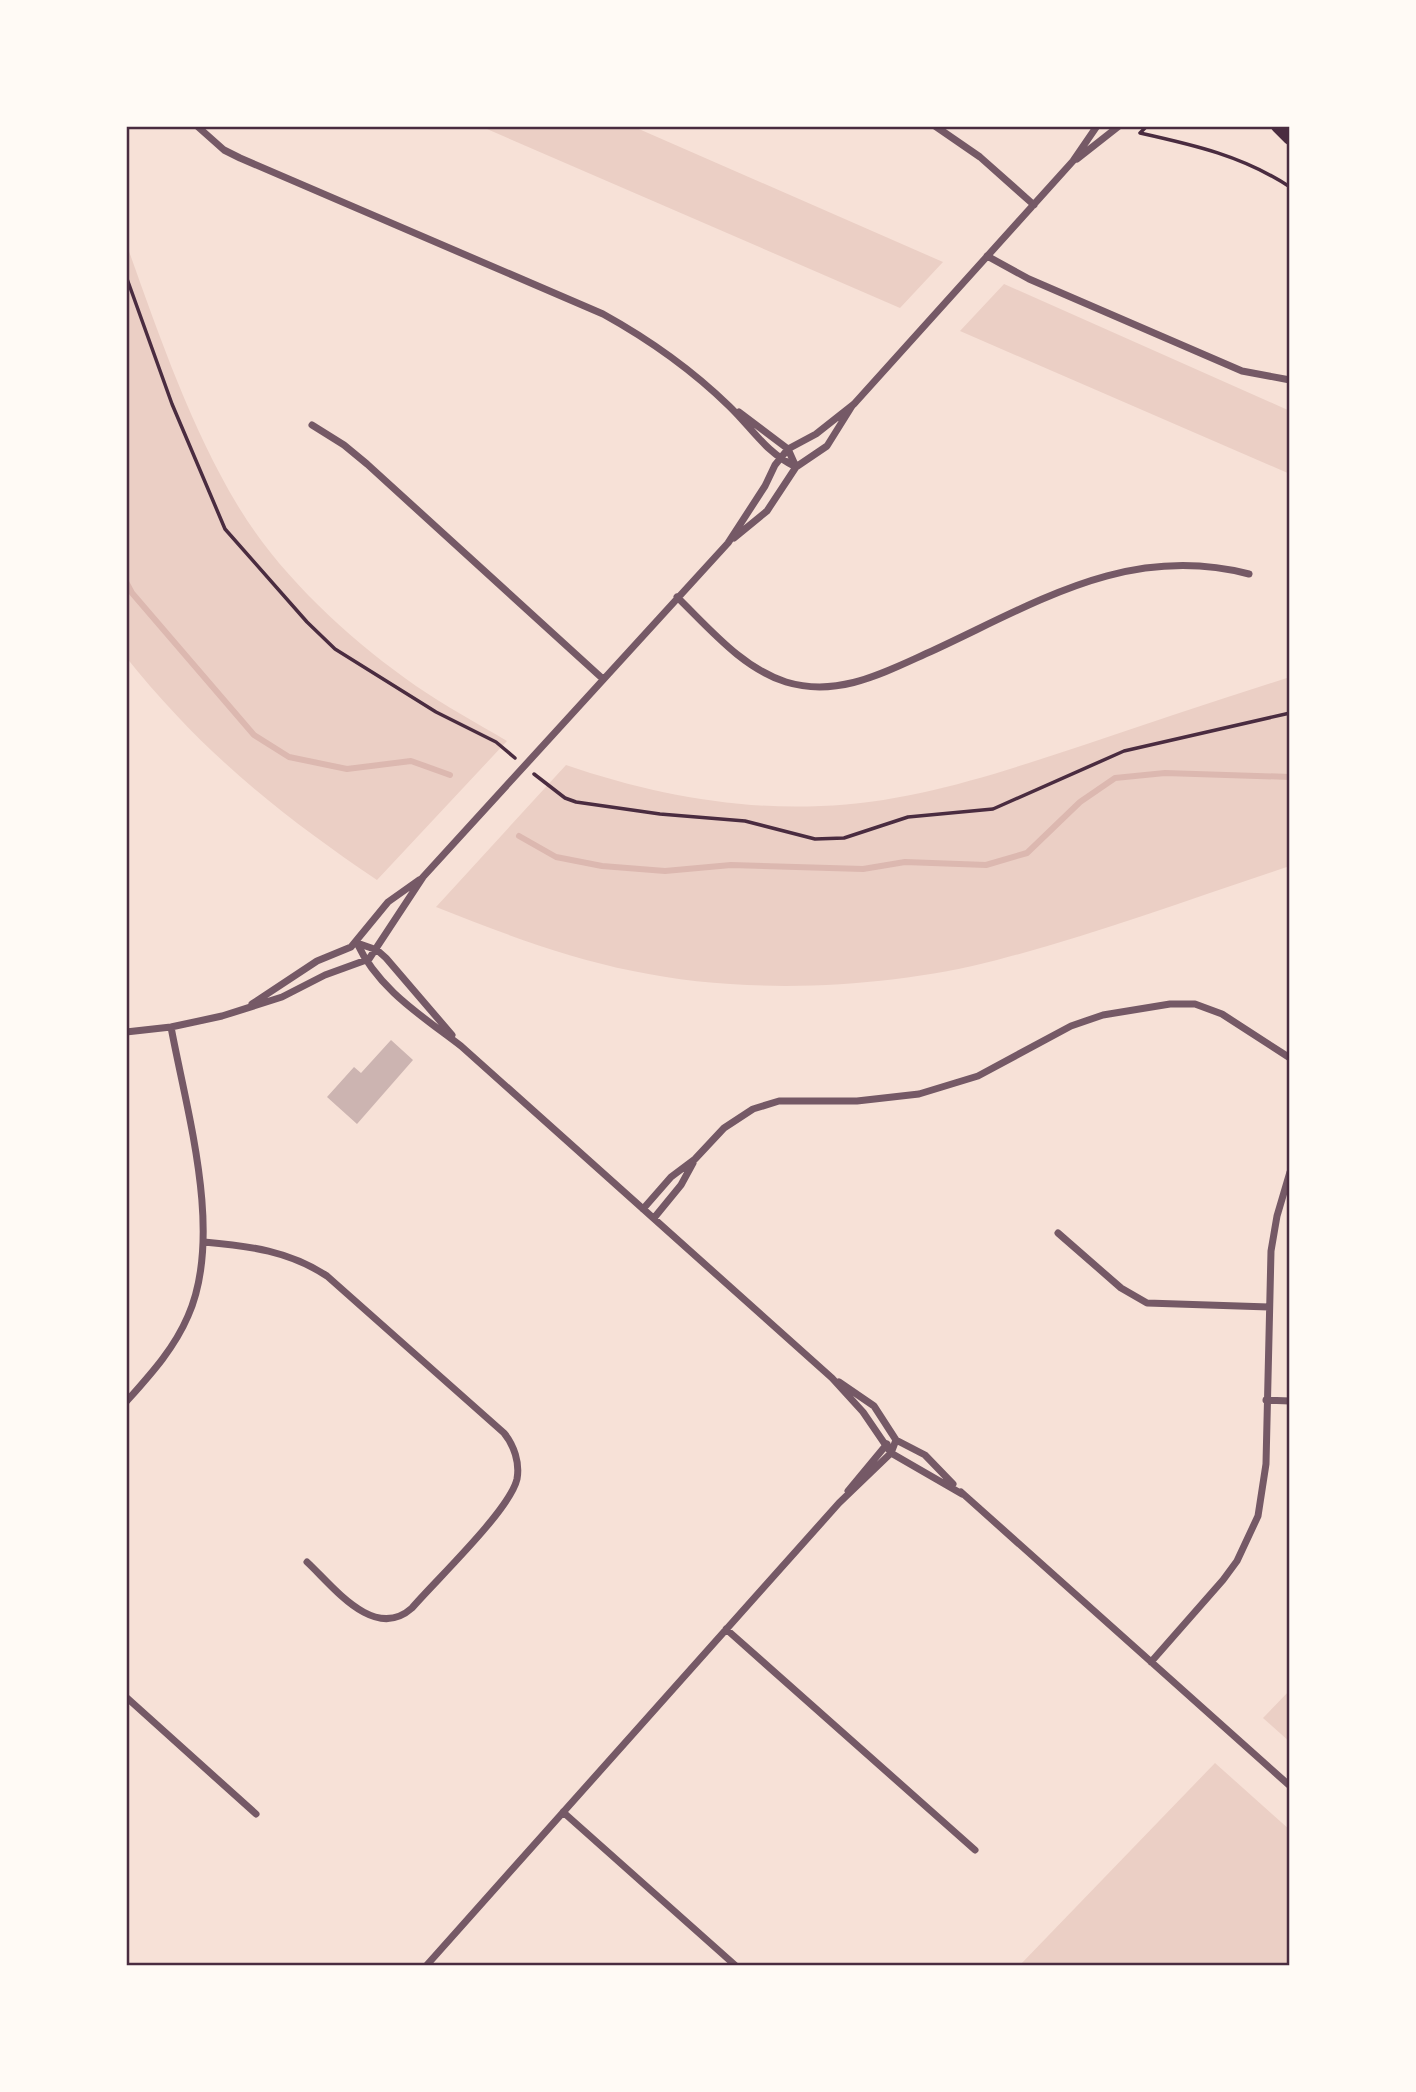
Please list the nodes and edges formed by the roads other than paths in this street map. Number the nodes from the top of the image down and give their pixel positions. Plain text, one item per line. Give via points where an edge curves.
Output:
1 (197, 126) edge
2 (935, 126) edge
3 (1097, 126) edge
4 (1119, 126) edge
5 (1278, 126) edge
6 (1290, 138) edge
7 (1073, 161) junction
8 (1034, 205) junction
9 (987, 256) junction
10 (1290, 380) edge
11 (854, 404) junction
12 (732, 408) junction
13 (312, 425) dead end
14 (788, 449) junction
15 (779, 459) junction
16 (796, 467) junction
17 (727, 543) junction
18 (1249, 575) dead end
19 (677, 597) junction
20 (604, 679) junction
21 (423, 877) junction
22 (357, 943) junction
23 (377, 950) junction
24 (365, 961) junction
25 (246, 1008) junction
26 (171, 1027) junction
27 (126, 1032) edge
28 (461, 1046) junction
29 (1290, 1058) edge
30 (695, 1159) junction
31 (1290, 1172) edge
32 (643, 1209) junction
33 (654, 1218) junction
34 (1058, 1233) dead end
35 (204, 1242) junction
36 (1269, 1307) junction
37 (832, 1378) junction
38 (1266, 1400) junction
39 (1290, 1401) edge
40 (126, 1402) edge
41 (896, 1440) junction
42 (884, 1445) junction
43 (891, 1453) junction
44 (962, 1493) junction
45 (839, 1503) junction
46 (307, 1562) dead end
47 (726, 1629) junction
48 (1151, 1662) junction
49 (126, 1697) edge
50 (1290, 1786) edge
51 (564, 1812) junction
52 (256, 1814) dead end
53 (975, 1850) dead end
54 (426, 1966) edge
55 (736, 1966) edge

1 - 12 street via 240,158 621,324 675,357
2 - 8 street
3 - 7 street
4 - 7 street
5 - 6 main road
7 - 8 street
8 - 9 street
9 - 10 street via 1029,279 1241,370
9 - 11 street
11 - 14 street
11 - 16 street via 827,446
12 - 14 street
12 - 15 street
13 - 20 street via 368,464
14 - 15 street
14 - 16 street
15 - 16 street
15 - 17 street
16 - 17 street via 767,511
17 - 19 street
18 - 19 street via 1209,565 1176,564 1098,577 886,672 844,686 824,687 763,672
19 - 20 street
20 - 21 street
21 - 22 street via 388,902
21 - 23 street
22 - 23 street
22 - 24 street
22 - 25 street via 308,966
23 - 24 street
23 - 28 street
24 - 25 street
24 - 28 street via 403,1002
25 - 26 street
26 - 27 street
26 - 35 street via 202,1198
28 - 32 street
29 - 30 street via 1210,1007 1183,1003 1117,1012 1086,1019 999,1066 919,1094 857,1101 779,1101 753,1109 724,1128
30 - 32 street via 671,1177
30 - 33 street
31 - 36 street via 1273,1239
32 - 33 street
33 - 37 street
34 - 36 street via 1121,1288 1147,1303
35 - 40 street via 196,1297 180,1333
35 - 46 street via 271,1250 327,1276 504,1433 517,1458 517,1479 505,1502 412,1608 398,1617 383,1619 358,1610
36 - 38 street
37 - 41 street via 874,1406
37 - 42 street via 863,1412
38 - 39 street
38 - 48 street via 1263,1493 1250,1536 1223,1580
41 - 42 street
41 - 43 street
41 - 44 street via 925,1455
42 - 43 street
42 - 45 street
43 - 44 street
43 - 45 street
44 - 48 street
45 - 47 street
47 - 51 street
47 - 53 street
48 - 50 street
49 - 52 street
51 - 54 street
51 - 55 street

